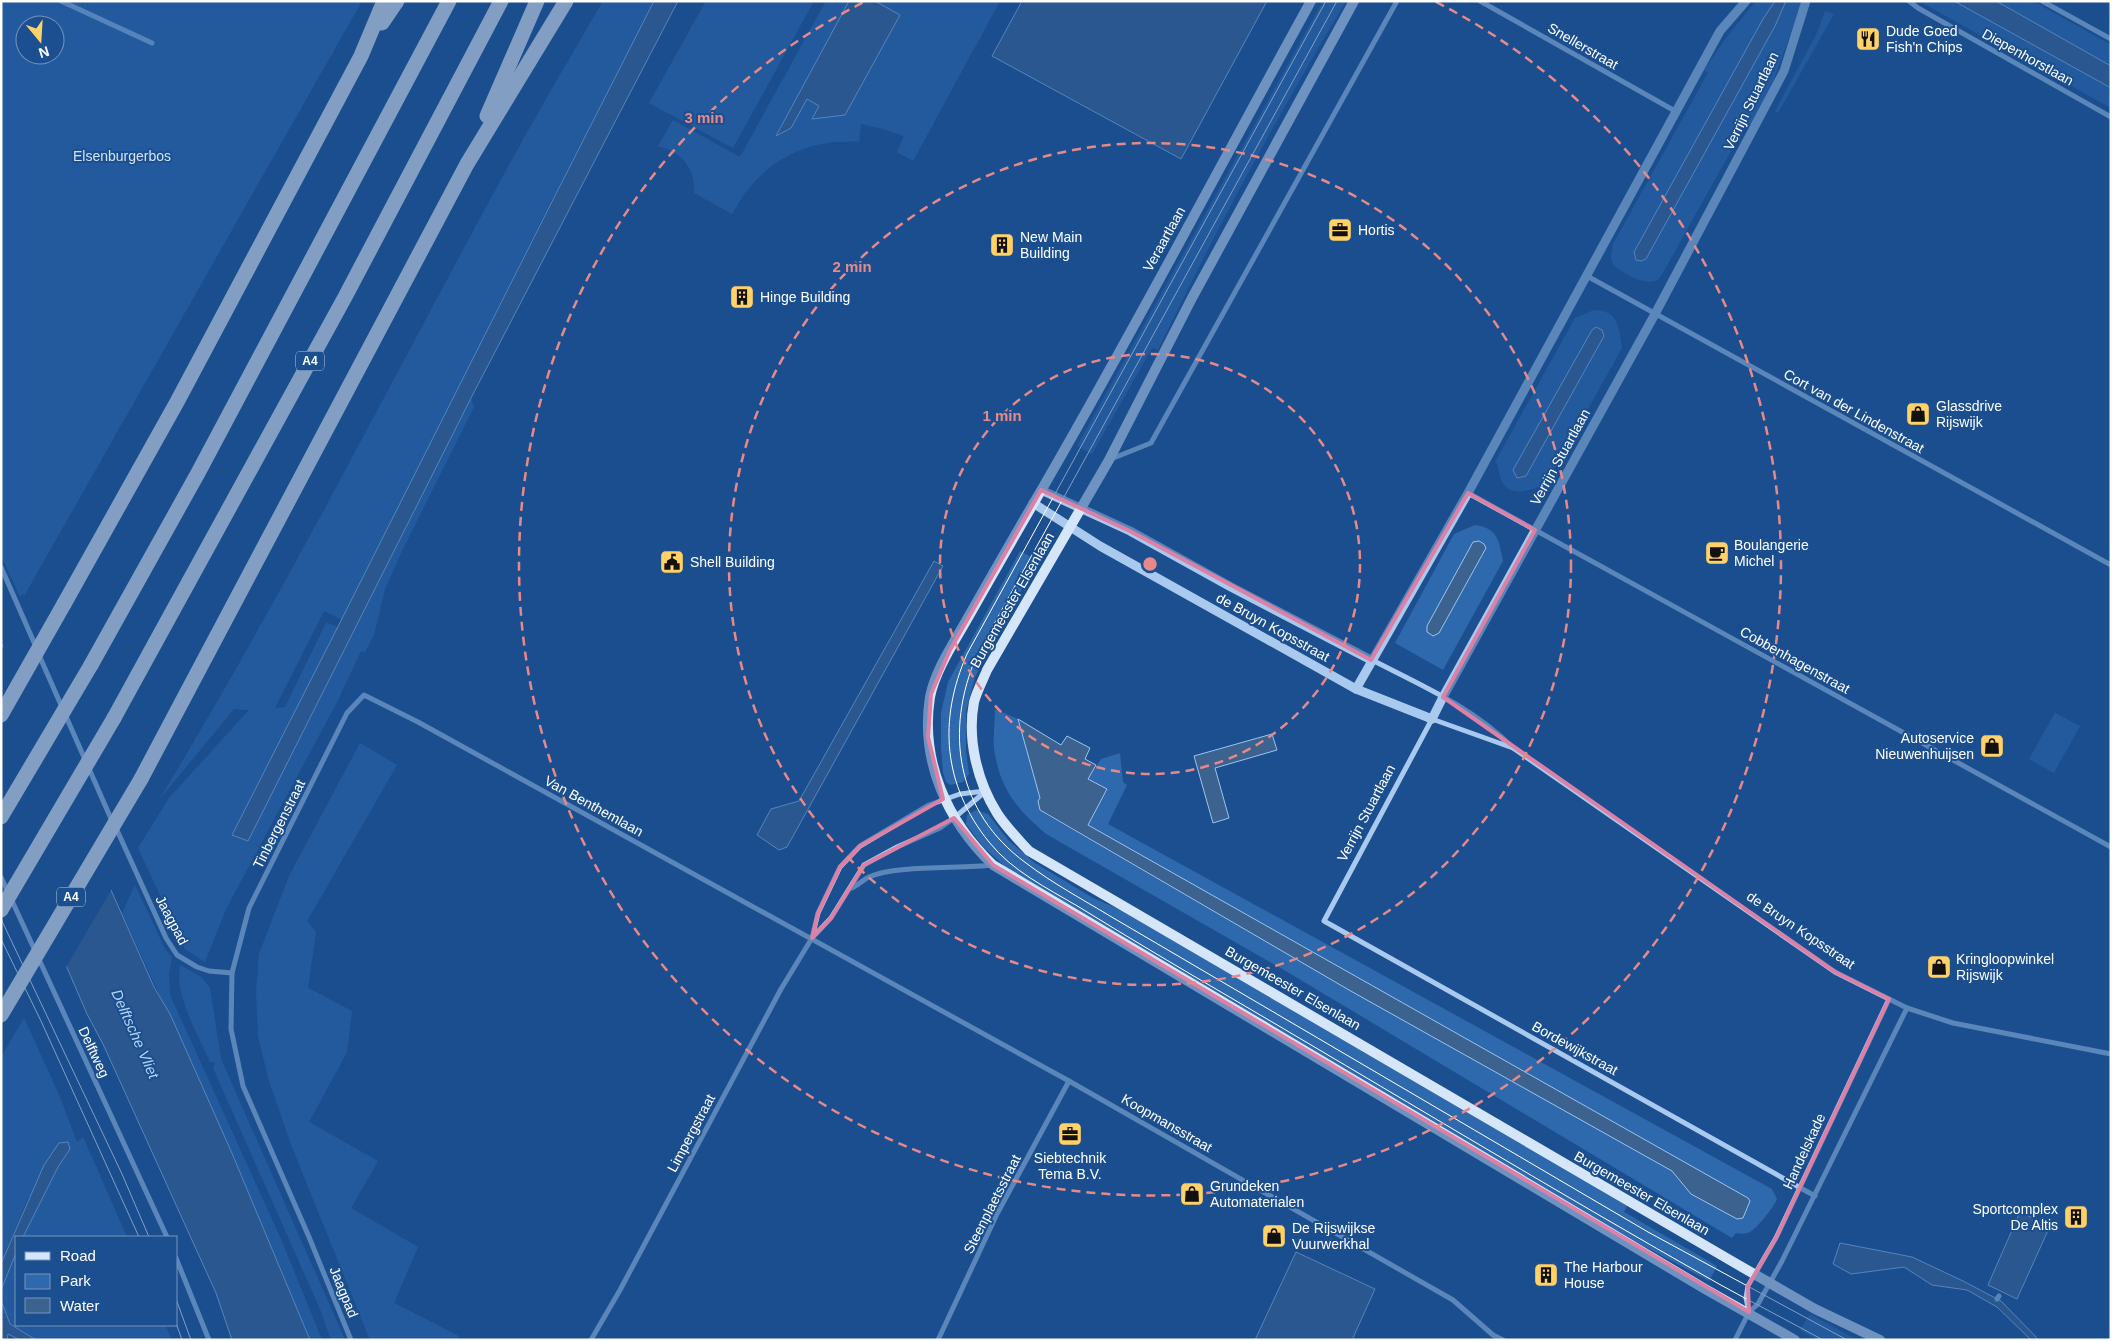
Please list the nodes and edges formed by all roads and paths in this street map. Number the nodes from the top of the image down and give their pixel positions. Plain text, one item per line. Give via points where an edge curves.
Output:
1 (384, 1) edge
2 (397, 1) edge
3 (450, 1) edge
4 (501, 1) edge
5 (537, 1) edge
6 (566, 1) edge
7 (1310, 1) edge
8 (1354, 1) edge
9 (1397, 1) edge
10 (1480, 1) edge
11 (1746, 1) edge
12 (1806, 1) edge
13 (1909, 1) edge
14 (2042, 1) edge
15 (2111, 39) edge
16 (361, 56) junction
17 (1675, 111) junction
18 (2111, 117) edge
19 (467, 164) junction
20 (1587, 276) junction
21 (1655, 314) junction
22 (1108, 460) junction
23 (1041, 490) junction
24 (1468, 493) junction
25 (1033, 503) junction
26 (1081, 508) junction
27 (1070, 527) junction
28 (1535, 530) junction
29 (2111, 564) edge
30 (1, 568) edge
31 (1372, 660) junction
32 (1356, 688) junction
33 (364, 695) joint
34 (1443, 696) junction
35 (1, 715) edge
36 (1432, 719) junction
37 (1513, 748) junction
38 (986, 791) junction
39 (944, 799) junction
40 (1, 817) edge
41 (954, 818) junction
42 (2111, 847) edge
43 (993, 865) junction
44 (1, 877) edge
45 (850, 890) junction
46 (1, 910) edge
47 (1324, 921) joint
48 (812, 938) junction
49 (232, 973) junction
50 (1889, 999) junction
51 (1907, 1008) junction
52 (1, 1015) edge
53 (2111, 1054) edge
54 (1069, 1081) junction
55 (1798, 1187) junction
56 (1814, 1196) junction
57 (167, 1236) edge
58 (178, 1263) edge
59 (1754, 1274) junction
60 (1771, 1283) junction
61 (1749, 1312) junction
62 (1492, 1338) edge
63 (209, 1340) edge
64 (351, 1340) edge
65 (592, 1340) edge
66 (938, 1340) edge
67 (1503, 1340) edge
68 (1735, 1340) edge
69 (1795, 1340) edge
70 (1880, 1340) edge

1 - 16 highway
2 - 16 highway
3 - 40 highway, bridge via 198,472 91,665
4 - 46 highway, A4, bridge via 345,297 114,718
5 - 19 highway, A4
6 - 19 highway, A4
7 - 23 main road, Veraartlaan
8 - 22 main road
9 - 22 street via 1150,443
10 - 17 street, Snellerstraat
11 - 17 street via 1720,31
12 - 21 street, Verrijn Stuartlaan via 1784,71
13 - 18 street, Diepenhorstlaan
14 - 15 street
16 - 35 highway, bridge via 177,402
17 - 20 street
19 - 52 highway, A4, bridge via 141,779
20 - 21 street, Cort van der Lindenstraat
20 - 24 street
21 - 28 street, Verrijn Stuartlaan
21 - 29 street, Cort van der Lindenstraat
22 - 26 main road
23 - 25 main road, Burgemeester Elsenlaan
23 - 26 street, de Bruyn Kopsstraat
24 - 28 street, Cobbenhagenstraat
24 - 31 street
25 - 27 street, de Bruyn Kopsstraat
25 - 39 main road, Burgemeester Elsenlaan via 950,650 931,694 928,737
26 - 27 main road, Burgemeester Elsenlaan
26 - 31 street, de Bruyn Kopsstraat
27 - 32 street, de Bruyn Kopsstraat
27 - 38 main road, Burgemeester Elsenlaan via 987,670 975,700 972,726 974,755
28 - 34 street, Verrijn Stuartlaan
28 - 42 street, Cobbenhagenstraat
30 - 49 street, Jaagpad via 166,938 177,955 197,967
31 - 32 street
31 - 34 street, de Bruyn Kopsstraat
32 - 36 street, de Bruyn Kopsstraat
33 - 48 street, Van Benthemlaan
33 - 49 street, Tinbergenstraat via 347,713 249,908
34 - 36 street, Verrijn Stuartlaan
34 - 37 street, de Bruyn Kopsstraat via 1495,730
36 - 37 street, de Bruyn Kopsstraat
36 - 47 street, Verrijn Stuartlaan
37 - 50 street, de Bruyn Kopsstraat via 1835,972
38 - 39 street, Limpergstraat
38 - 41 street, Limpergstraat
38 - 59 main road, Burgemeester Elsenlaan via 997,812 1029,851
39 - 41 main road, Burgemeester Elsenlaan
39 - 48 street, Limpergstraat via 860,846 840,867 818,912
41 - 43 main road, Burgemeester Elsenlaan via 977,850
41 - 45 street, Limpergstraat via 864,865
43 - 45 street, Limpergstraat via 895,871 870,877
43 - 61 main road, Burgemeester Elsenlaan via 1705,1289
44 - 57 street, Delftweg
45 - 48 street, Limpergstraat
47 - 55 street, Bordewijkstraat
48 - 54 street, Koopmansstraat
48 - 65 street, Limpergstraat via 781,988
49 - 64 street, Jaagpad via 231,1029 243,1086
50 - 51 street, de Bruyn Kopsstraat
50 - 55 street, Handelskade
51 - 53 street, de Bruyn Kopsstraat via 1954,1023
51 - 56 street, Handelskade
54 - 62 street, Koopmansstraat via 1453,1300
54 - 66 street, Steenplaetsstraat via 998,1214
55 - 56 street, Bordewijkstraat
55 - 59 street, Handelskade via 1776,1238
56 - 60 street, Handelskade
58 - 63 street
59 - 60 main road, Burgemeester Elsenlaan
59 - 61 street, Handelskade via 1746,1298
60 - 61 street, Handelskade
60 - 70 main road, Burgemeester Elsenlaan via 1815,1309
61 - 68 street, Handelskade
61 - 69 main road, Burgemeester Elsenlaan
62 - 67 street, Koopmansstraat

